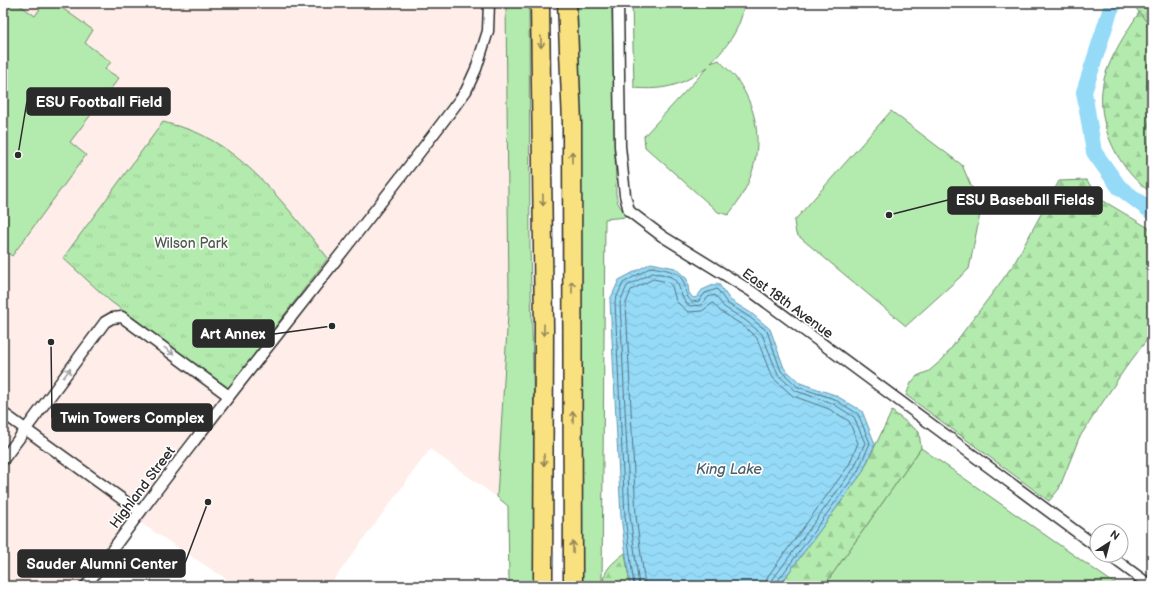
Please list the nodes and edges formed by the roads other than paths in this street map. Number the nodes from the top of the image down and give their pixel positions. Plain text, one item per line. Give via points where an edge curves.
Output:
1 (489, 3) edge
2 (540, 3) edge
3 (567, 3) edge
4 (618, 3) edge
5 (230, 396) junction
6 (3, 413) edge
7 (25, 429) junction
8 (3, 460) edge
9 (140, 512) junction
10 (1089, 541) edge
11 (1119, 563) edge
12 (86, 586) edge
13 (543, 586) edge
14 (573, 586) edge
15 (1151, 586) edge

1 - 5 street, Highland Street via 488,31 466,91
2 -> 13 highway via 544,320
14 -> 3 highway via 572,123
4 - 10 street, East 18th Avenue via 620,146 629,211 662,236 751,291
7 -> 5 street via 105,322 112,318 122,317
5 - 9 street, Highland Street
6 - 7 street
7 - 8 street
7 - 9 street
9 - 12 street, Highland Street
11 - 15 street

